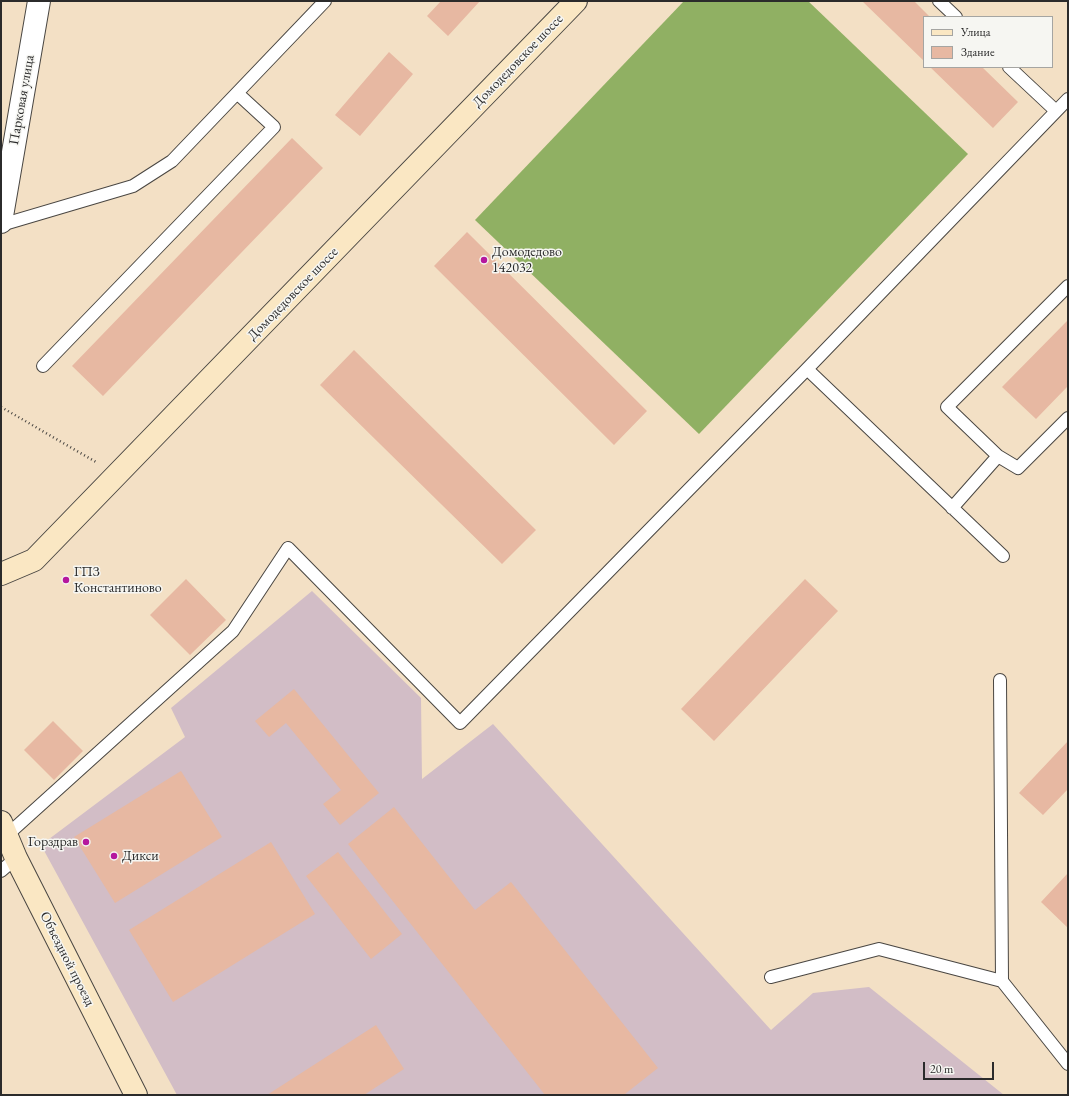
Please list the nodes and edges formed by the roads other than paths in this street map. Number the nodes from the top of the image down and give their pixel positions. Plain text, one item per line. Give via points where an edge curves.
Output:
1 (39, 1) edge
2 (325, 1) edge
3 (576, 1) edge
4 (939, 1) edge
5 (955, 16) edge
6 (1010, 68) edge
7 (237, 93) junction
8 (1068, 99) edge
9 (1056, 112) junction
10 (1, 223) edge
11 (1068, 286) edge
12 (43, 366) dead end
13 (807, 369) junction
14 (1068, 418) edge
15 (998, 456) junction
16 (952, 508) junction
17 (1003, 556) dead end
18 (1, 574) edge
19 (1000, 680) dead end
20 (4, 829) edge
21 (9, 865) edge
22 (771, 977) dead end
23 (1002, 981) junction
24 (1068, 1064) edge
25 (136, 1095) edge

1 - 10 street, Парковая улица
2 - 7 lane
3 - 18 street, Домодедовское шоссе via 34,560
4 - 5 lane
6 - 9 lane
7 - 10 lane via 172,161 133,186
7 - 12 lane via 274,127
8 - 9 lane
9 - 13 lane
11 - 15 lane via 947,407
13 - 16 lane
13 - 20 lane via 460,723 288,548 233,631
14 - 15 lane via 1018,468
15 - 16 lane
16 - 17 lane
19 - 23 lane
20 - 21 street, Объездной проезд
21 - 25 street, Объездной проезд
22 - 23 lane via 879,949
23 - 24 lane

